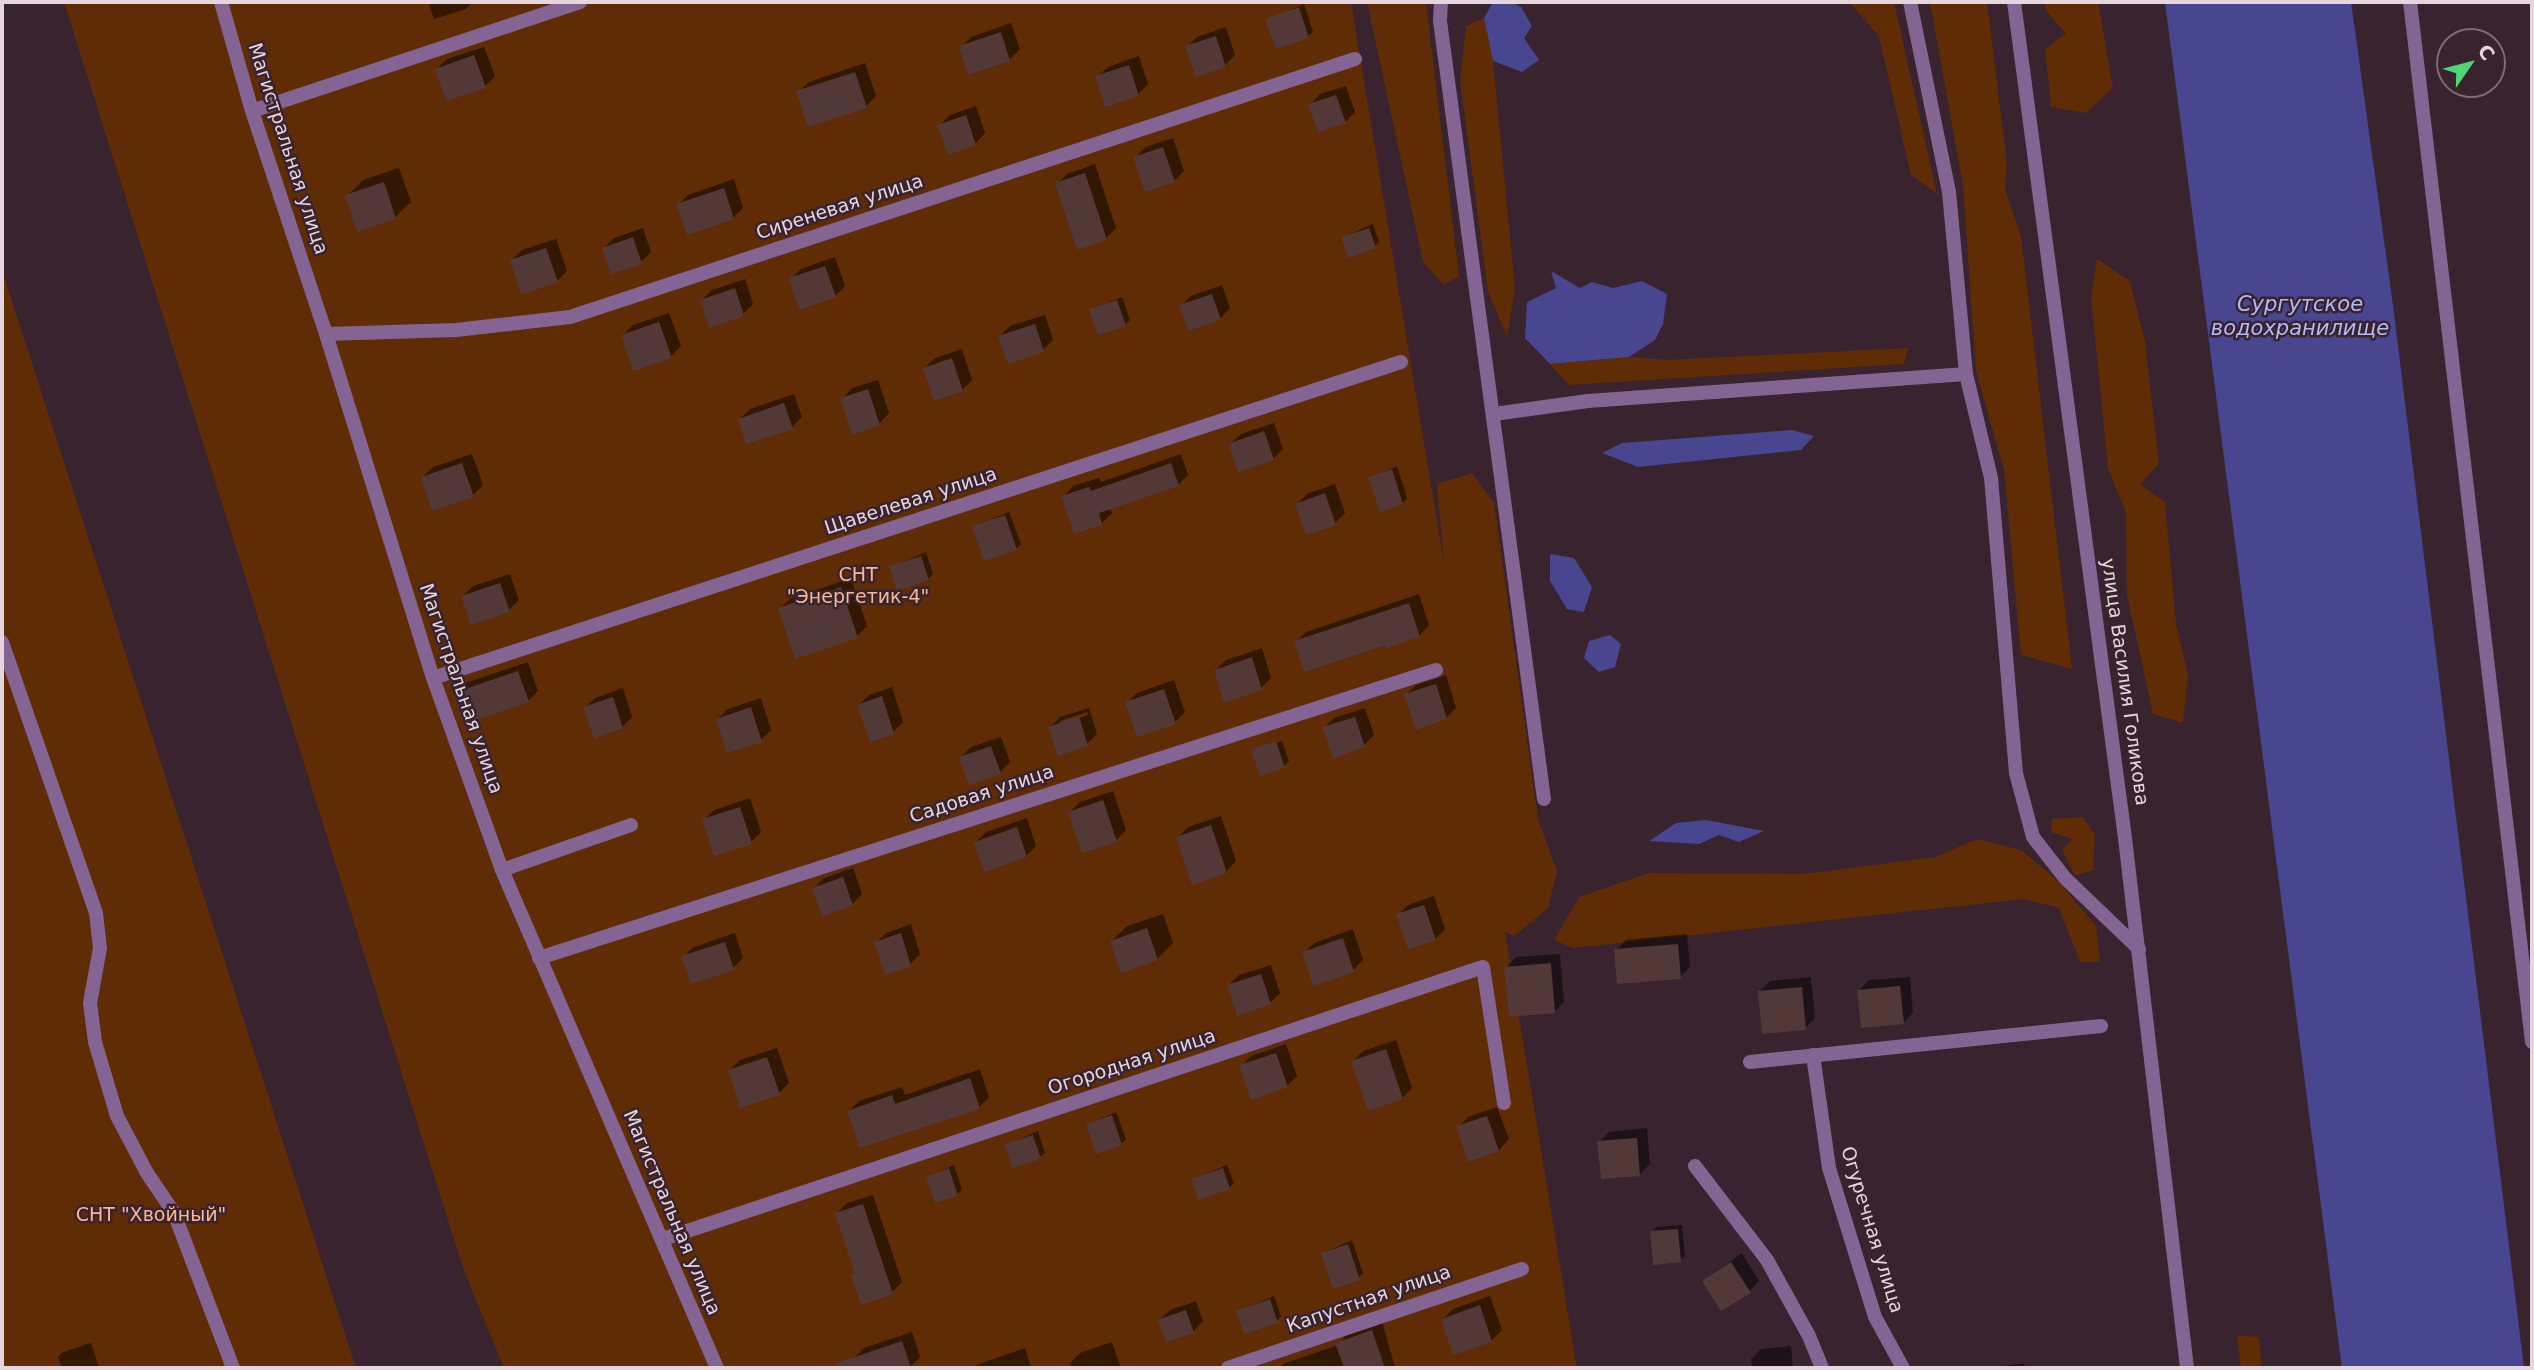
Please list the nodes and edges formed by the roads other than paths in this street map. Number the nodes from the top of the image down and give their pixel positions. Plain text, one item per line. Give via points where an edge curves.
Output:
1 (221, 2) edge
2 (580, 2) edge
3 (1441, 2) edge
4 (1910, 2) edge
5 (2014, 2) edge
6 (2410, 2) edge
7 (1355, 60) dead end
8 (252, 111) junction
9 (327, 334) junction
10 (1401, 362) dead end
11 (1966, 374) junction
12 (1494, 414) junction
13 (2, 642) edge
14 (1436, 670) dead end
15 (433, 678) junction
16 (1544, 799) dead end
17 (631, 825) dead end
18 (502, 870) junction
19 (2139, 949) junction
20 (539, 958) junction
21 (2101, 1026) dead end
22 (2532, 1042) edge
23 (1813, 1055) junction
24 (1750, 1062) dead end
25 (1504, 1103) dead end
26 (1695, 1166) dead end
27 (663, 1239) junction
28 (1522, 1269) dead end
29 (233, 1368) edge
30 (717, 1368) edge
31 (1228, 1368) edge
32 (1822, 1368) edge
33 (1903, 1368) edge
34 (2187, 1368) edge

1 - 8 street, Магистральная улица
2 - 8 street
3 - 12 street
4 - 11 street via 1949,192
5 - 19 street, улица Василия Голикова
6 - 22 street
7 - 9 street, Сиреневая улица via 570,317 456,330
8 - 9 street, Магистральная улица
9 - 15 street, Магистральная улица
10 - 15 street, Щавелевая улица
11 - 12 street via 1588,401
11 - 19 street via 1991,478 2016,773 2032,837 2064,877
12 - 16 street
13 - 29 street via 96,913 100,948 90,1003 95,1042 117,1116 174,1213
14 - 20 street, Садовая улица
15 - 18 street, Магистральная улица
17 - 18 street
18 - 20 street, Магистральная улица
19 - 34 street, улица Василия Голикова
20 - 27 street, Магистральная улица
21 - 23 street
23 - 24 street
23 - 33 street, Огуречная улица via 1829,1168 1875,1317
25 - 27 street, Огородная улица via 1483,967
26 - 32 street via 1767,1260
27 - 30 street, Магистральная улица
28 - 31 street, Капустная улица

